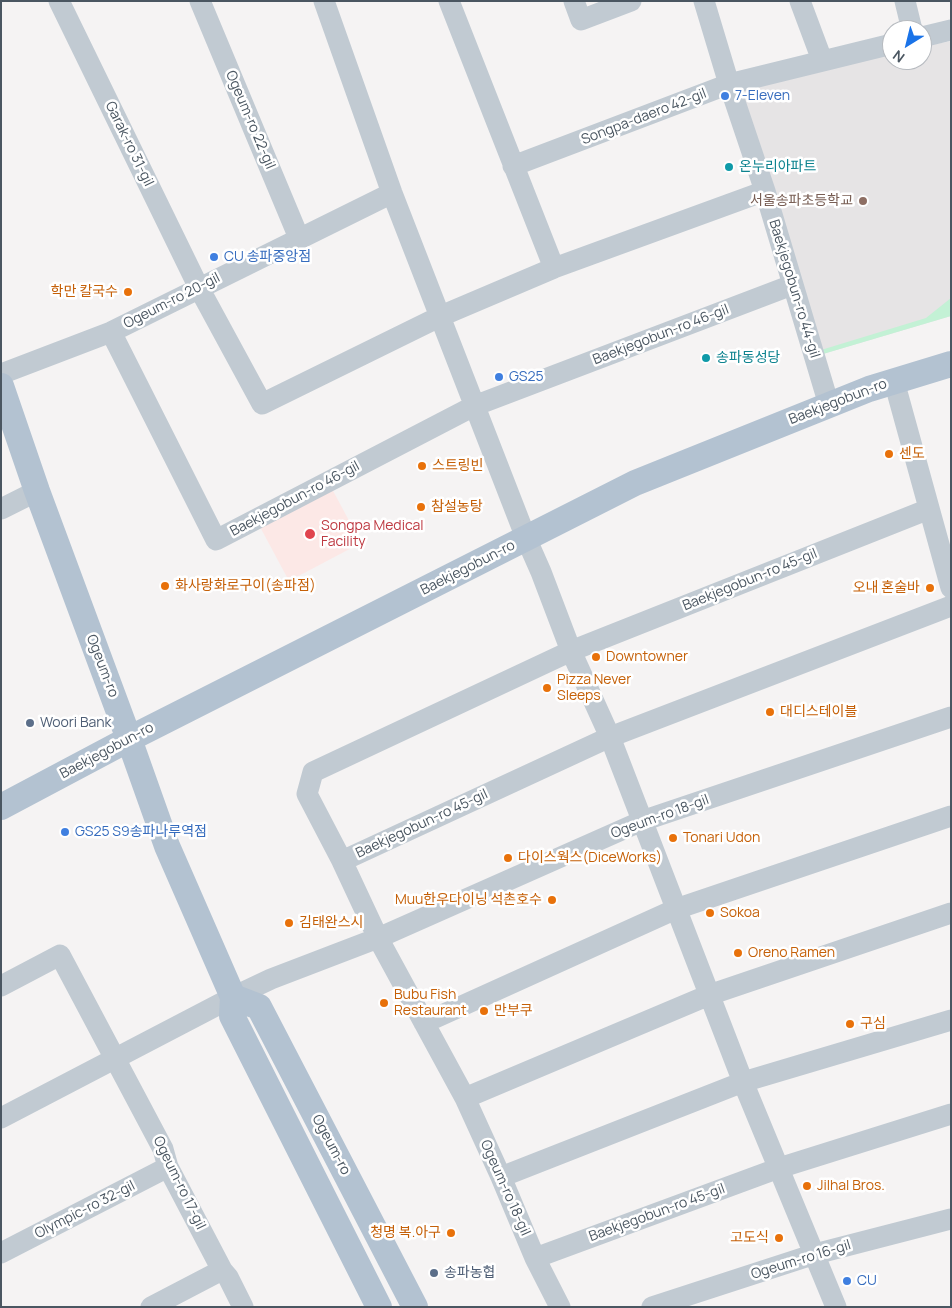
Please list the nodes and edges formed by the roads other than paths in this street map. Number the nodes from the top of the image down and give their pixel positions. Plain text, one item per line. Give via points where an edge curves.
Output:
1 (59, 1) edge
2 (200, 1) edge
3 (324, 1) edge
4 (449, 1) edge
5 (574, 1) edge
6 (631, 1) edge
7 (704, 1) edge
8 (800, 1) edge
9 (905, 1) edge
10 (910, 20) edge
11 (951, 30) edge
12 (932, 35) edge
13 (882, 46) edge
14 (822, 60) junction
15 (730, 84) junction
16 (513, 166) junction
17 (765, 191) junction
18 (392, 193) junction
19 (299, 238) junction
20 (554, 268) junction
21 (792, 285) junction
22 (200, 288) junction
23 (441, 316) junction
24 (112, 332) junction
25 (951, 364) edge
26 (1, 374) edge
27 (894, 381) junction
28 (1, 386) edge
29 (829, 405) junction
30 (474, 406) junction
31 (37, 491) junction
32 (1, 509) edge
33 (929, 509) junction
34 (526, 538) junction
35 (951, 588) edge
36 (951, 606) edge
37 (571, 651) junction
38 (951, 717) edge
39 (610, 737) junction
40 (129, 739) junction
41 (313, 772) joint
42 (1, 807) edge
43 (951, 816) edge
44 (642, 821) junction
45 (342, 861) junction
46 (676, 909) junction
47 (951, 913) edge
48 (378, 938) junction
49 (1, 986) edge
50 (709, 995) junction
51 (233, 997) junction
52 (951, 1020) edge
53 (424, 1023) junction
54 (115, 1059) junction
55 (743, 1082) junction
56 (465, 1098) junction
57 (951, 1114) edge
58 (1, 1118) edge
59 (168, 1167) junction
60 (779, 1168) junction
61 (501, 1177) junction
62 (951, 1219) edge
63 (1, 1253) edge
64 (815, 1254) junction
65 (535, 1258) junction
66 (222, 1270) junction
67 (687, 1302) edge
68 (151, 1307) edge
69 (243, 1307) edge
70 (379, 1307) edge
71 (415, 1307) edge
72 (560, 1307) edge
73 (652, 1307) edge
74 (836, 1307) edge

1 - 22 street, Garak-ro 31-gil
2 - 19 street, Ogeum-ro 22-gil
3 - 18 street
4 - 16 street
5 - 6 street via 581,20
7 - 15 street, Baekjegobun-ro 44-gil
8 - 14 street
9 - 10 street
11 - 12 street
13 - 14 street, Songpa-daero 42-gil
14 - 15 street, Songpa-daero 42-gil
15 - 16 street, Songpa-daero 42-gil
15 - 17 street, Baekjegobun-ro 44-gil
16 - 20 street
17 - 20 street
17 - 21 street, Baekjegobun-ro 44-gil
18 - 19 street, Ogeum-ro 20-gil
18 - 23 street
19 - 22 street, Ogeum-ro 20-gil
20 - 23 street
21 - 29 street, Baekjegobun-ro 44-gil
21 - 30 street, Baekjegobun-ro 46-gil
22 - 23 street via 262,404
22 - 24 street, Ogeum-ro 20-gil
23 - 30 street
24 - 26 street, Ogeum-ro 20-gil
24 - 30 street, Baekjegobun-ro 46-gil via 216,540
25 - 27 main road, Baekjegobun-ro
27 - 29 main road, Baekjegobun-ro
27 - 33 street
28 - 31 main road, Ogeum-ro
29 - 34 main road, Baekjegobun-ro via 635,483
30 - 34 street
31 - 32 street
31 - 40 main road, Ogeum-ro
33 - 35 street
33 - 37 street, Baekjegobun-ro 45-gil
34 - 37 street
34 - 40 main road, Baekjegobun-ro
36 - 39 street, Baekjegobun-ro 45-gil
37 - 39 street
37 - 41 street, Baekjegobun-ro 45-gil
38 - 44 street, Ogeum-ro 18-gil
39 - 44 street
39 - 45 street, Baekjegobun-ro 45-gil
40 - 42 main road, Baekjegobun-ro
40 - 51 main road, Ogeum-ro via 167,846
41 - 45 street, Ogeum-ro 18-gil via 307,794
43 - 46 street
44 - 46 street
44 - 48 street, Ogeum-ro 18-gil
45 - 48 street, Ogeum-ro 18-gil
46 - 50 street
46 - 53 street
47 - 50 street
48 - 51 street, Ogeum-ro 18-gil
48 - 53 street, Ogeum-ro 18-gil
49 - 54 street via 60,955
50 - 55 street
50 - 56 street
51 - 54 street
51 - 70 main road, Ogeum-ro via 232,1016
51 - 71 main road, Ogeum-ro via 258,1007
52 - 55 street
53 - 56 street, Ogeum-ro 18-gil
54 - 58 street
54 - 59 street, Ogeum-ro 17-gil via 163,1149
55 - 60 street
55 - 61 street
56 - 61 street, Ogeum-ro 18-gil
57 - 60 street, Baekjegobun-ro 45-gil
59 - 63 street, Olympic-ro 32-gil
59 - 66 street, Ogeum-ro 17-gil
60 - 64 street
60 - 65 street, Baekjegobun-ro 45-gil
61 - 65 street, Ogeum-ro 18-gil
62 - 64 street, Ogeum-ro 16-gil
64 - 67 street, Ogeum-ro 16-gil
64 - 74 street
65 - 72 street, Ogeum-ro 18-gil
66 - 68 street
66 - 69 street, Ogeum-ro 17-gil
67 - 73 street, Ogeum-ro 16-gil

